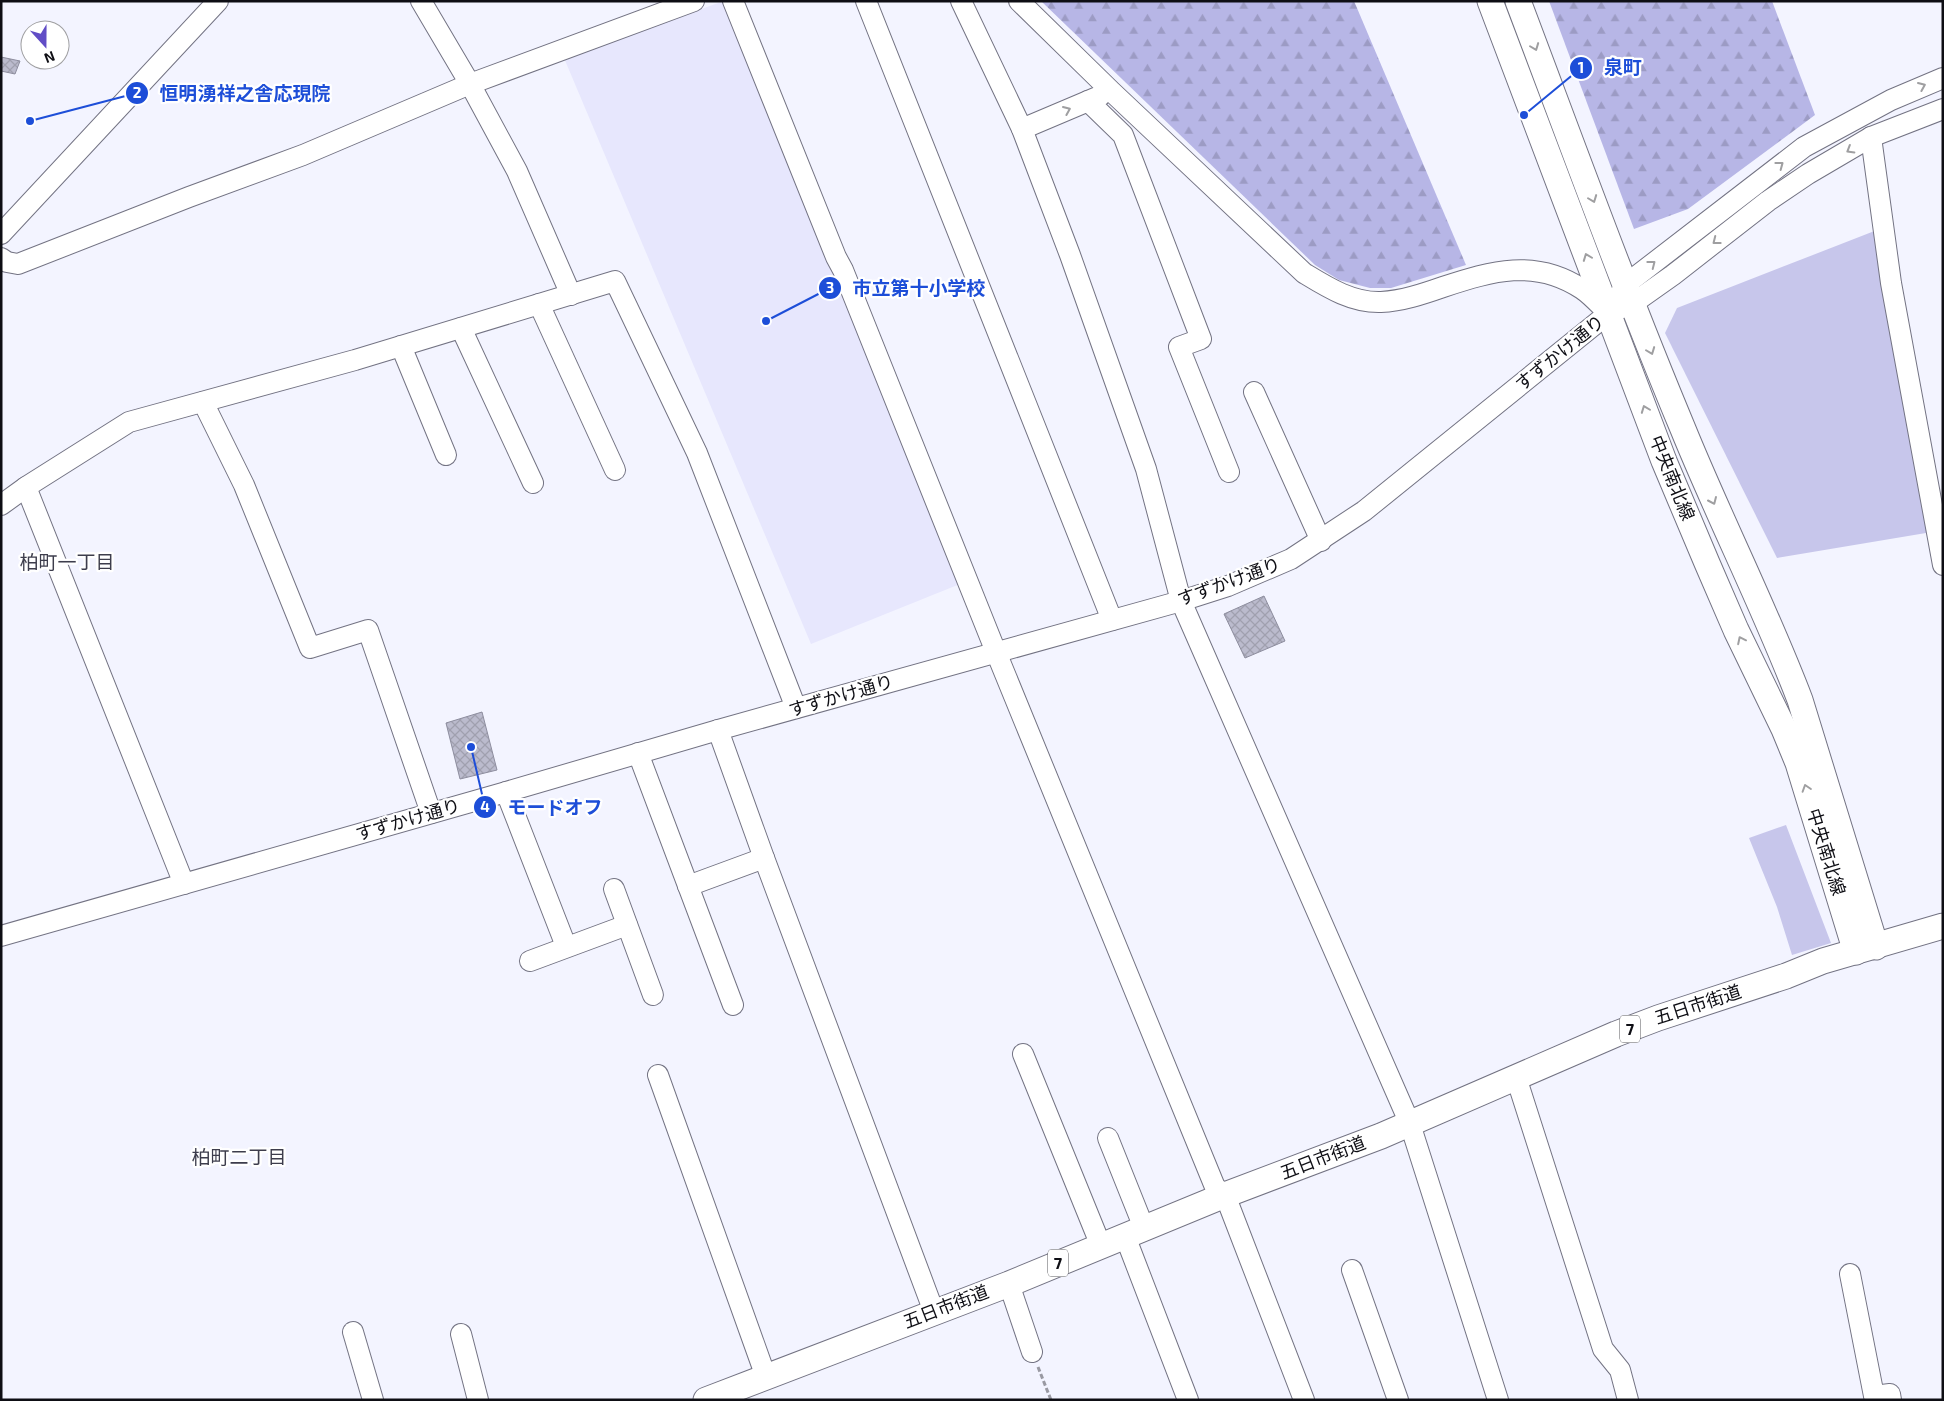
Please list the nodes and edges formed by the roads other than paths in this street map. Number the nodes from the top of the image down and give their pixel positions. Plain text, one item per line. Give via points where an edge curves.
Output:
1 (218, 1) edge
2 (421, 1) edge
3 (694, 1) edge
4 (733, 1) edge
5 (866, 1) edge
6 (961, 1) edge
7 (1019, 1) edge
8 (1490, 1) edge
9 (1518, 1) edge
10 (1943, 78) edge
11 (470, 84) junction
12 (1111, 91) junction
13 (1088, 101) junction
14 (1943, 109) edge
15 (1022, 129) junction
16 (1871, 137) junction
17 (1, 234) edge
18 (1, 258) edge
19 (1629, 294) junction
20 (570, 295) junction
21 (540, 304) junction
22 (1609, 313) junction
23 (461, 328) junction
24 (401, 346) junction
25 (1254, 392) dead end
26 (204, 402) junction
27 (446, 456) dead end
28 (615, 470) dead end
29 (1228, 472) dead end
30 (533, 483) dead end
31 (26, 487) junction
32 (1, 505) edge
33 (1321, 540) junction
34 (1943, 565) edge
35 (1181, 601) junction
36 (1112, 620) junction
37 (996, 652) junction
38 (796, 708) junction
39 (718, 730) junction
40 (638, 753) junction
41 (506, 792) junction
42 (431, 813) junction
43 (764, 858) junction
44 (184, 884) junction
45 (688, 886) junction
46 (614, 889) dead end
47 (627, 926) junction
48 (1943, 926) edge
49 (1, 936) edge
50 (566, 946) junction
51 (1866, 949) junction
52 (530, 961) dead end
53 (653, 995) dead end
54 (733, 1005) dead end
55 (1023, 1054) dead end
56 (658, 1075) dead end
57 (1516, 1077) junction
58 (1410, 1124) junction
59 (1108, 1138) dead end
60 (1225, 1195) junction
61 (1135, 1232) junction
62 (1101, 1246) junction
63 (1352, 1270) dead end
64 (1850, 1274) dead end
65 (1009, 1284) junction
66 (934, 1312) junction
67 (353, 1332) dead end
68 (461, 1334) dead end
69 (1032, 1352) road end
70 (766, 1377) junction
71 (373, 1400) edge
72 (478, 1400) edge
73 (706, 1400) edge
74 (1188, 1400) edge
75 (1304, 1400) edge
76 (1398, 1400) edge
77 (1498, 1400) edge
78 (1628, 1400) edge
79 (1891, 1400) edge

1 - 17 street
2 - 11 street
3 - 11 street
4 - 37 street
5 - 36 street
6 - 15 street
7 - 12 street
22 -> 8 main road, 中央南北線
9 -> 19 main road, 中央南北線
19 -> 10 street via 1804,146 1891,100
11 - 18 street via 304,155 18,264
11 - 20 street via 517,171
12 - 13 street
12 - 22 street via 1304,273 1330,290 1379,302 1402,300 1487,273 1533,270 1560,277 1583,290
15 -> 13 street
13 - 29 street via 1123,135 1201,338 1179,347
14 - 16 street
15 - 35 street via 1146,469
16 -> 19 street via 1808,174 1673,275
16 - 34 street via 1891,283
19 - 22 street, すずかけ通り
19 -> 51 main road, 中央南北線 via 1711,498 1800,700
20 - 21 street
20 - 38 street via 616,281 697,453
21 - 23 street
21 - 28 street
22 - 33 street, すずかけ通り via 1364,511
51 -> 22 main road, 中央南北線 via 1798,763 1692,529
23 - 24 street
23 - 30 street
24 - 26 street
24 - 27 street
25 - 33 street
26 - 31 street via 129,422
26 - 42 street via 244,485 310,648 368,630
31 - 32 street
31 - 44 street
33 - 35 street, すずかけ通り via 1261,573
35 - 36 street, すずかけ通り
35 - 58 street
36 - 37 street, すずかけ通り
37 - 38 street, すずかけ通り
37 - 60 street via 1215,1187
38 - 39 street, すずかけ通り
39 - 40 street, すずかけ通り
39 - 43 street
40 - 41 street, すずかけ通り
40 - 45 street
41 - 42 street, すずかけ通り
41 - 50 street
42 - 44 street, すずかけ通り
43 - 45 street
43 - 66 street
44 - 49 street, すずかけ通り
45 - 54 street
46 - 47 street
47 - 50 street
47 - 53 street
48 - 51 main road, 五日市街道 / 7
50 - 52 street
51 - 57 main road, 五日市街道 / 7 via 1658,1018
55 - 62 street
56 - 70 street
57 - 58 main road, 五日市街道 / 7
57 - 78 street via 1603,1349 1620,1370
58 - 60 main road, 五日市街道 / 7
58 - 77 street
59 - 61 street
60 - 61 main road, 五日市街道 / 7
60 - 75 street
61 - 62 main road, 五日市街道 / 7
61 - 74 street
62 - 65 main road, 五日市街道 / 7
63 - 76 street
64 - 79 street via 1874,1396 1890,1394
65 - 66 main road, 五日市街道 / 7
65 - 69 street
66 - 70 main road, 五日市街道 / 7
67 - 71 street
68 - 72 street
70 - 73 main road, 五日市街道 / 7

